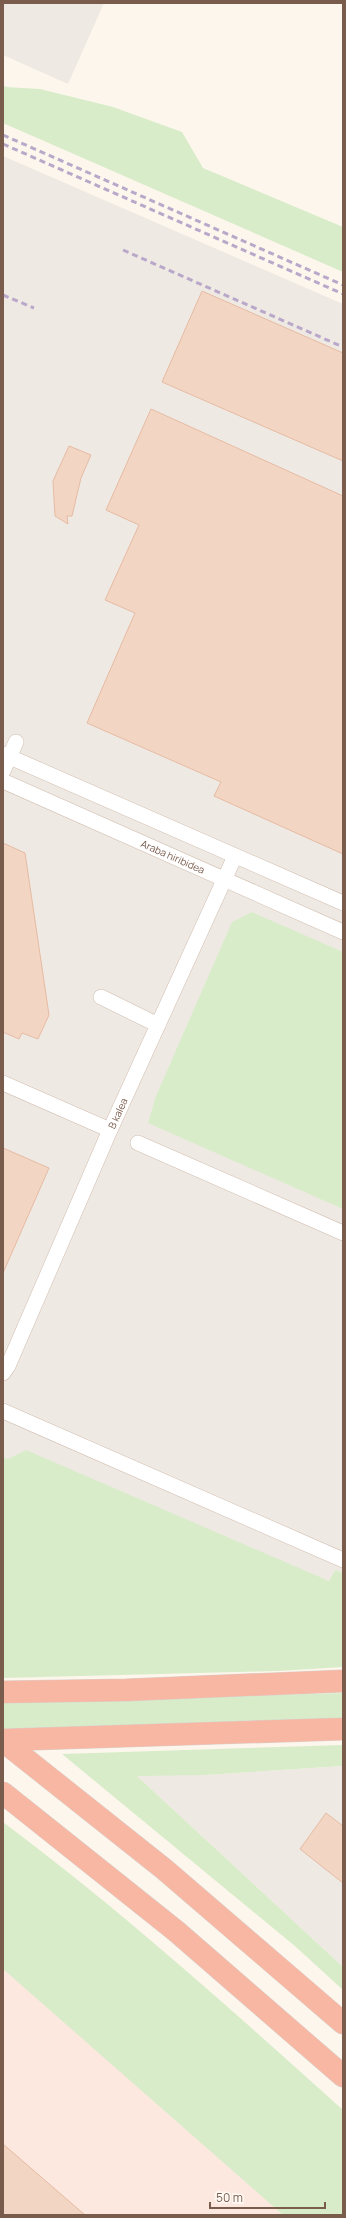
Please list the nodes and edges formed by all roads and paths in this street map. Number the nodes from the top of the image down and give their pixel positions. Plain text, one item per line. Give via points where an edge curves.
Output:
1 (16, 742) dead end
2 (6, 756) edge
3 (3, 771) edge
4 (3, 781) edge
5 (235, 856) junction
6 (225, 879) junction
7 (343, 903) edge
8 (343, 932) edge
9 (101, 997) dead end
10 (158, 1025) junction
11 (3, 1083) edge
12 (110, 1130) junction
13 (138, 1143) dead end
14 (343, 1233) edge
15 (3, 1373) edge
16 (3, 1411) edge
17 (343, 1560) edge
18 (343, 1681) edge
19 (3, 1692) edge
20 (343, 1729) edge
21 (3, 1741) edge
22 (3, 1793) edge
23 (343, 2022) edge
24 (343, 2076) edge

1 - 2 street
2 - 3 street
2 - 5 street
4 - 6 street, Araba hiribidea
5 - 6 street, B kalea
5 - 7 street
6 - 8 street, Araba hiribidea
6 - 10 street, B kalea
9 - 10 street
10 - 12 street, B kalea
11 - 12 street
12 - 15 street, B kalea
13 - 14 street
16 - 17 street
18 - 19 highway
20 - 21 highway
21 - 23 highway via 170,1874
22 - 24 highway via 176,1931

